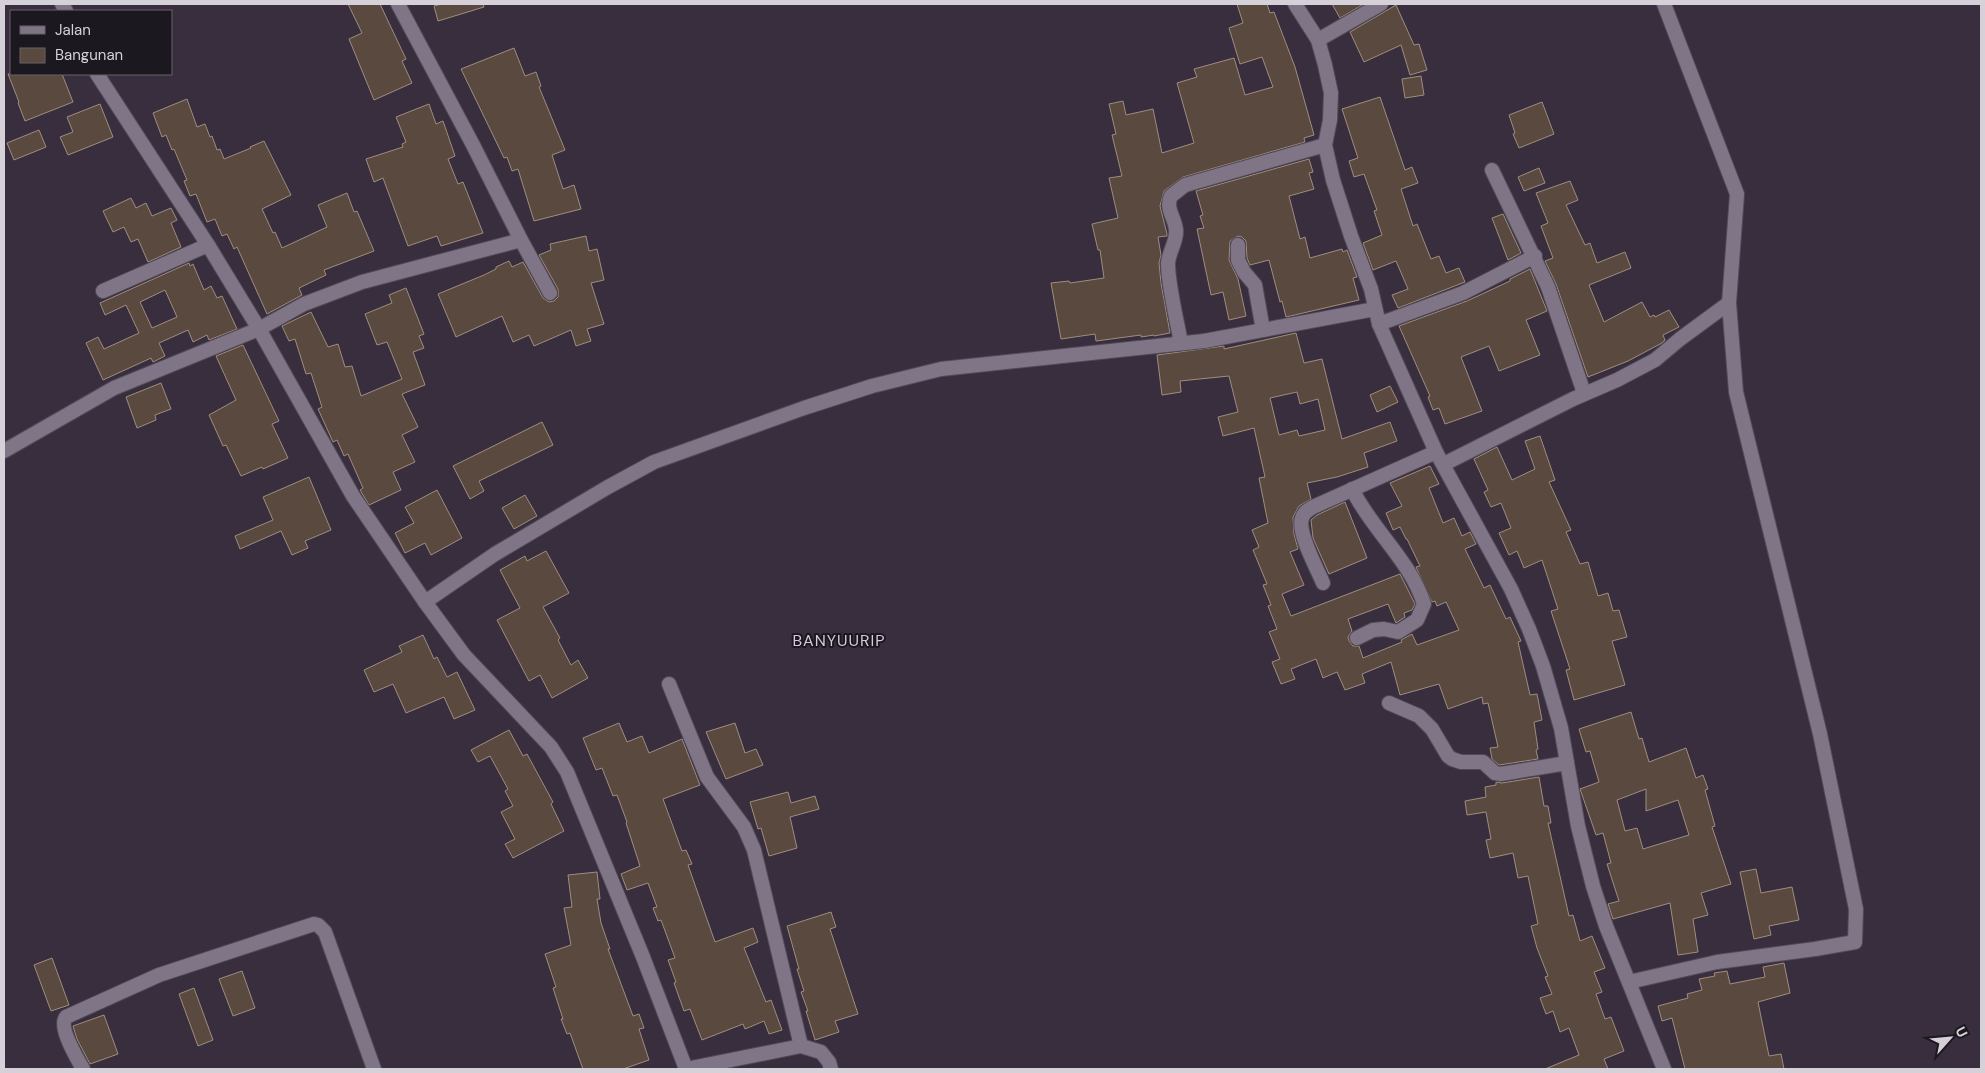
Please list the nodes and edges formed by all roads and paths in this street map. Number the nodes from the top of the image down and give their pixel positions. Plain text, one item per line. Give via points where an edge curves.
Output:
1 (398, 4) edge
2 (1295, 4) edge
3 (1381, 4) edge
4 (1664, 4) edge
5 (1318, 40) junction
6 (98, 75) edge
7 (1325, 145) junction
8 (1492, 170) dead end
9 (520, 240) junction
10 (1238, 245) dead end
11 (208, 246) junction
12 (1534, 256) junction
13 (103, 291) dead end
14 (550, 293) dead end
15 (1729, 304) junction
16 (1375, 309) junction
17 (1379, 324) junction
18 (259, 329) junction
19 (1264, 330) junction
20 (1181, 344) junction
21 (1584, 393) junction
22 (4, 451) edge
23 (1436, 452) junction
24 (1444, 464) junction
25 (1352, 489) junction
26 (1323, 583) dead end
27 (425, 602) junction
28 (1357, 638) dead end
29 (669, 684) dead end
30 (1389, 703) dead end
31 (1567, 763) junction
32 (1629, 982) junction
33 (801, 1046) junction
34 (82, 1069) edge
35 (374, 1069) edge
36 (686, 1069) edge
37 (831, 1069) edge
38 (1664, 1069) edge

1 - 9 street
2 - 5 street
3 - 5 street
4 - 15 street via 1737,194
5 - 7 street via 1331,93
6 - 11 street
7 - 16 street via 1333,180
7 - 20 street via 1185,185 1171,196 1169,206 1176,233 1168,269
8 - 12 street
9 - 14 street
9 - 18 street via 362,282 304,304
10 - 19 street via 1238,260 1255,285
11 - 13 street
11 - 18 street
12 - 17 street via 1463,293
12 - 21 street via 1548,287
15 - 21 street via 1655,360 1618,380
15 - 32 street via 1736,392 1820,734 1856,909 1855,942 1717,962
16 - 17 street
16 - 19 street
17 - 23 street
18 - 22 street via 114,388
18 - 27 street via 353,496
19 - 20 street
20 - 27 street via 941,369 872,386 804,408 654,462 495,554
21 - 24 street
23 - 24 street
23 - 25 street
24 - 31 street via 1511,588 1529,629 1561,728
25 - 26 street via 1312,506 1302,517 1303,534
25 - 28 street via 1366,514 1407,568 1424,604 1417,620 1398,632 1384,628
27 - 36 street via 464,655 551,747 567,772
29 - 33 street via 707,777 744,827 754,850
30 - 31 street via 1419,716 1432,729 1448,756 1461,762 1481,761 1501,774
31 - 32 street via 1592,886
32 - 38 street
33 - 36 street
33 - 37 street via 821,1052
34 - 35 street via 65,1031 63,1023 66,1017 159,975 314,924 325,932

